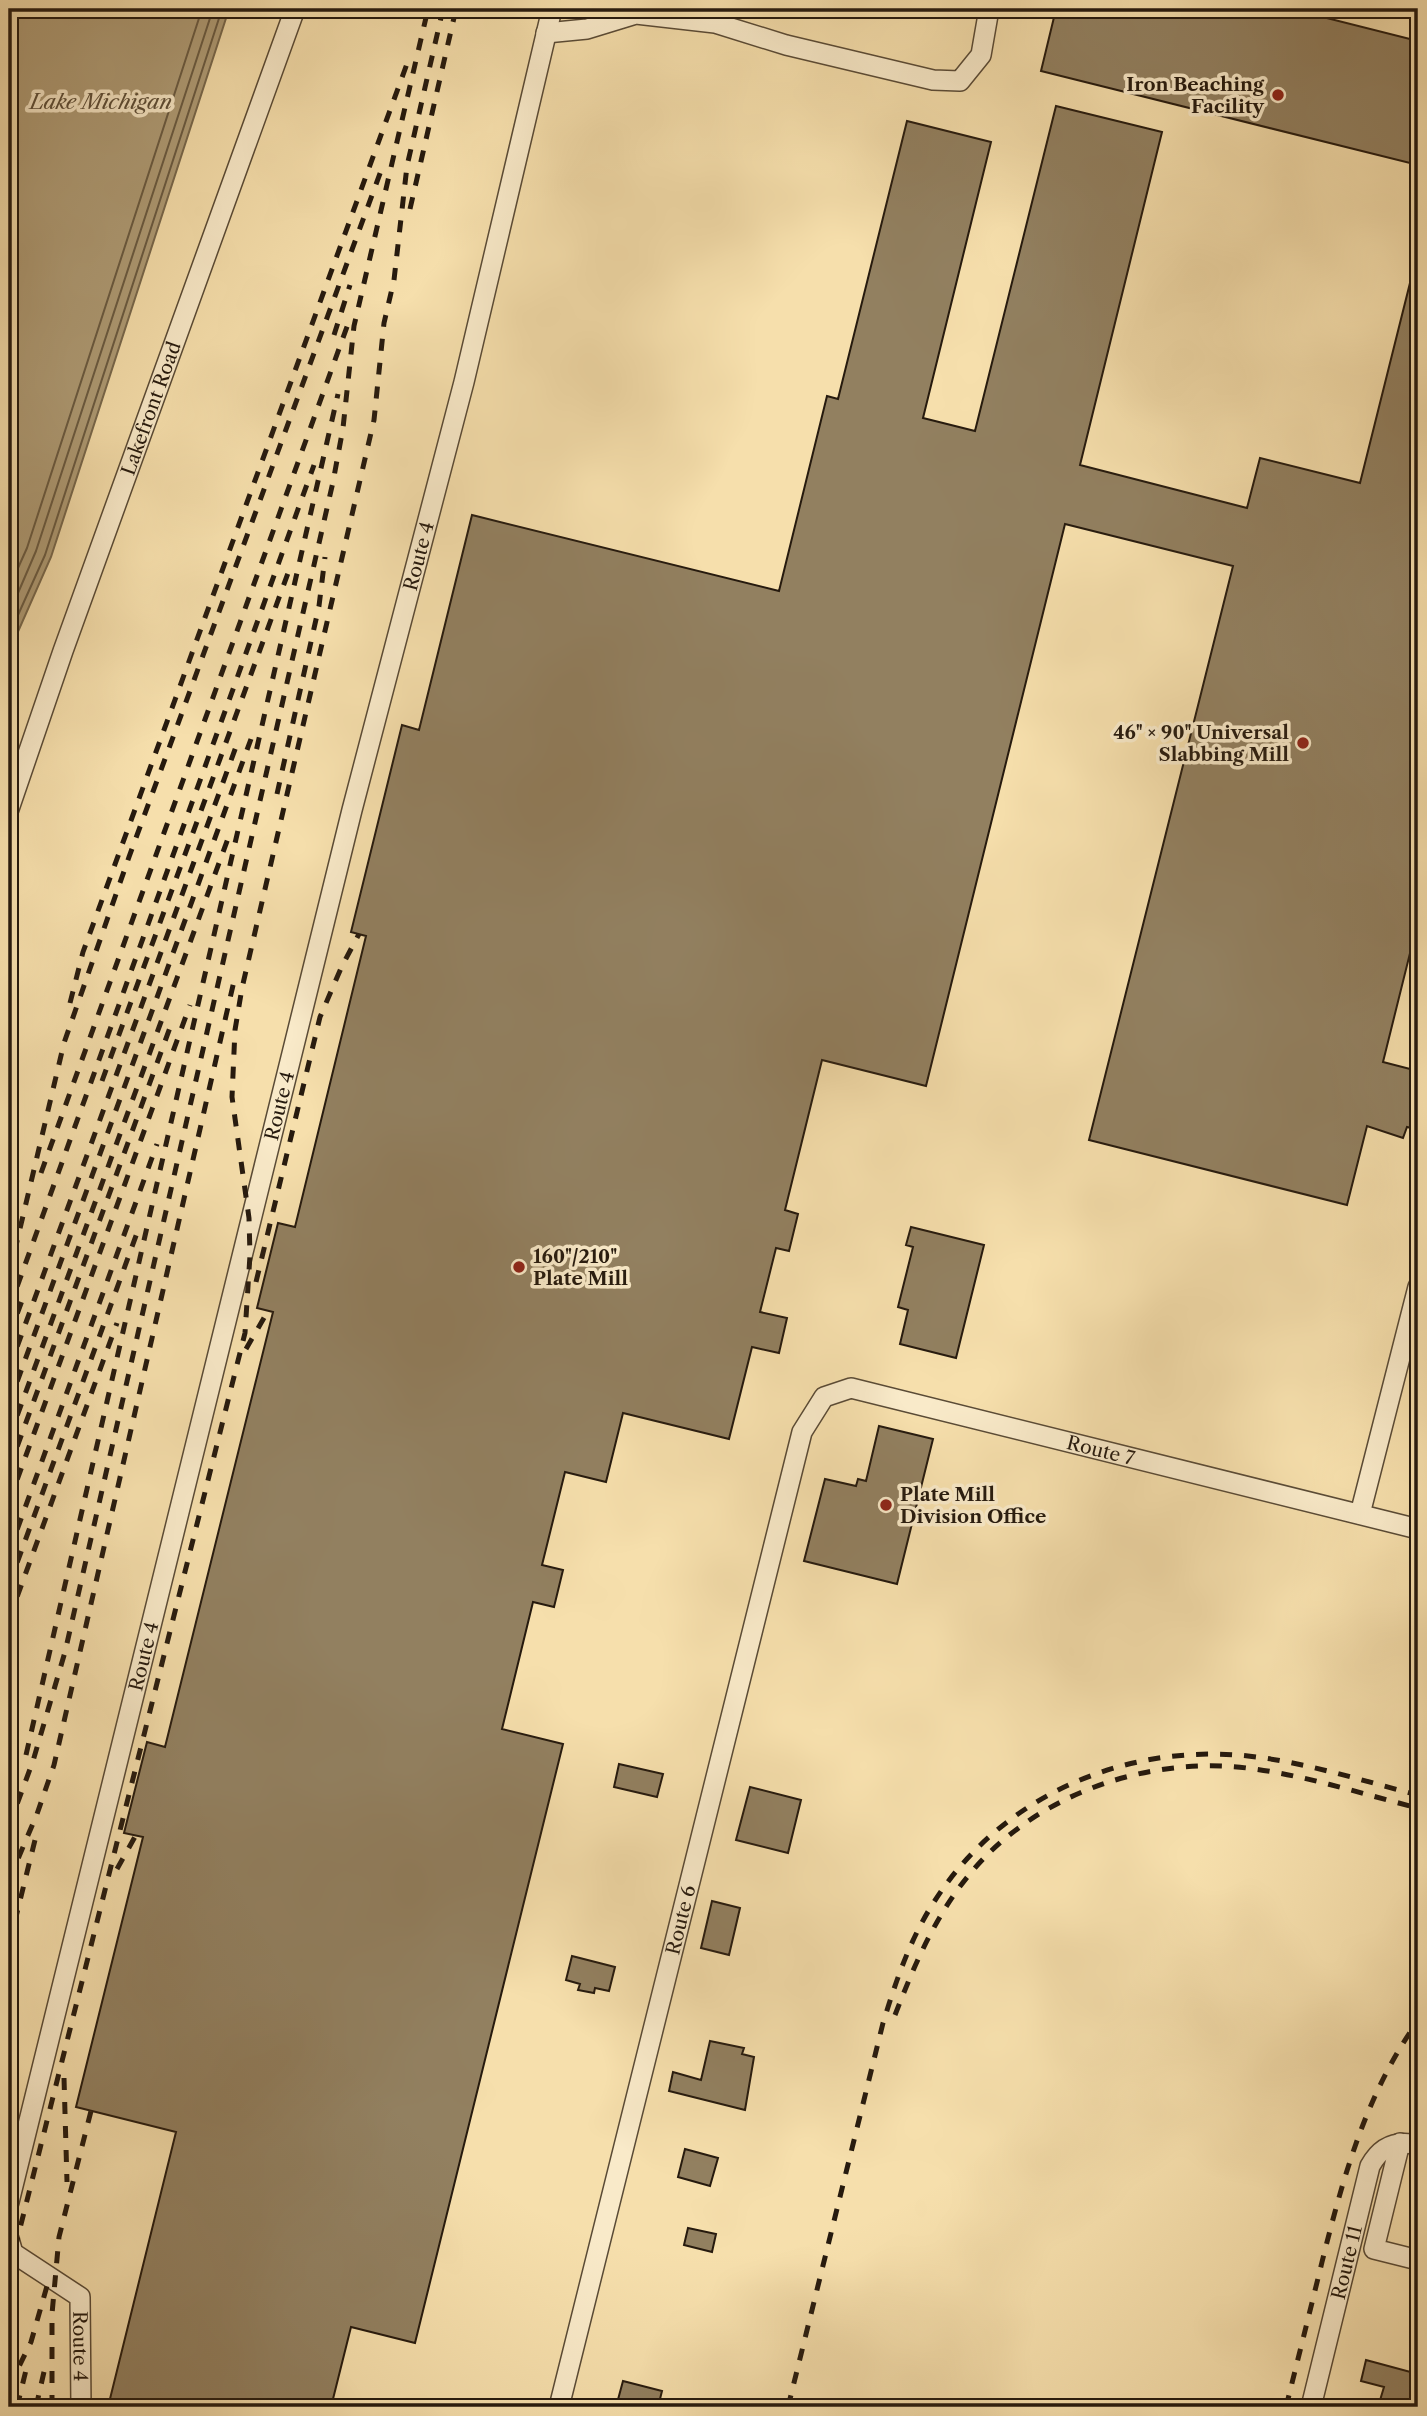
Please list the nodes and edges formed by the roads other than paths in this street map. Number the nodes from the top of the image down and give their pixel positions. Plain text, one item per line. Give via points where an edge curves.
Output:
1 (295, 9) edge
2 (552, 9) edge
3 (989, 9) edge
4 (546, 33) junction
5 (9, 809) edge
6 (1418, 1287) edge
7 (802, 1432) joint
8 (1360, 1514) junction
9 (1418, 1529) edge
10 (1409, 2144) edge
11 (9, 2202) edge
12 (9, 2239) edge
13 (1418, 2260) edge
14 (81, 2407) edge
15 (559, 2407) edge
16 (1311, 2407) edge

1 - 5 street, Lakefront Road
2 - 4 street, Route 4
3 - 4 street via 981,55 960,81 933,80 715,23 636,14 587,29
4 - 11 street, Route 4 via 464,382 352,810
6 - 8 street
7 - 8 street, Route 7 via 824,1397 851,1388
7 - 15 street, Route 6
8 - 9 street, Route 7
10 - 13 street via 1374,2249
10 - 16 street, Route 11 via 1382,2149 1370,2166
12 - 14 street, Route 4 via 13,2253 80,2297

